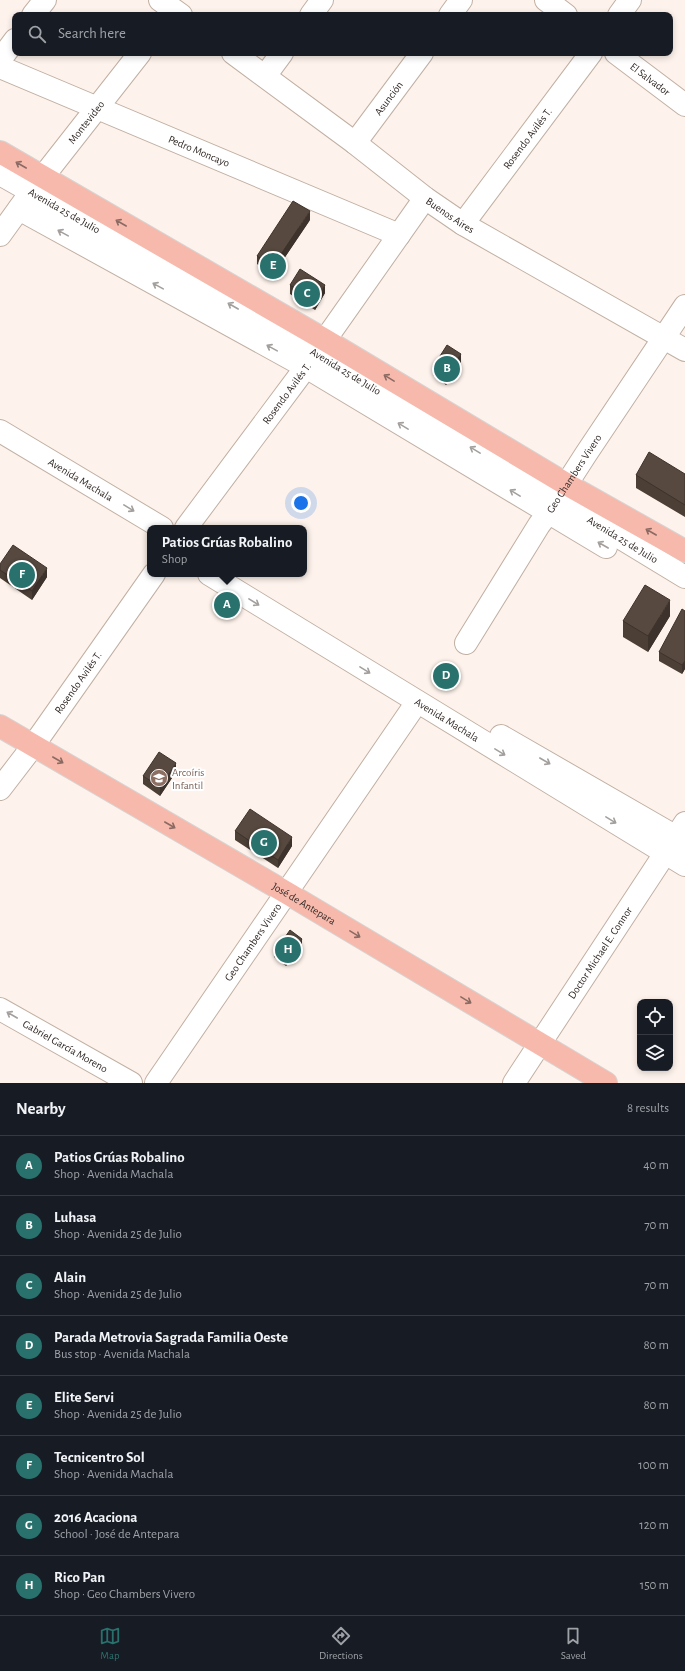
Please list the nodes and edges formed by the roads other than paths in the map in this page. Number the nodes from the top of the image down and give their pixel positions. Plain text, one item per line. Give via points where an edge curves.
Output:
1 (45, 0) edge
2 (322, 0) edge
3 (461, 0) edge
4 (546, 0) edge
5 (630, 0) edge
6 (35, 12) edge
7 (313, 12) edge
8 (452, 12) edge
9 (562, 12) edge
10 (621, 12) edge
11 (12, 44) edge
12 (138, 56) edge
13 (237, 56) edge
14 (280, 56) edge
15 (420, 56) edge
16 (589, 56) edge
17 (620, 56) edge
18 (0, 60) edge
19 (0, 66) edge
20 (265, 76) junction
21 (685, 105) edge
22 (98, 108) junction
23 (356, 143) junction
24 (0, 152) edge
25 (0, 174) edge
26 (37, 184) junction
27 (425, 198) junction
28 (19, 209) junction
29 (463, 224) junction
30 (0, 235) edge
31 (399, 235) junction
32 (685, 306) edge
33 (664, 338) junction
34 (685, 350) edge
35 (316, 353) junction
36 (0, 431) edge
37 (0, 446) edge
38 (557, 499) junction
39 (157, 525) edge
40 (188, 525) edge
41 (147, 536) edge
42 (685, 552) edge
43 (152, 577) edge
44 (214, 577) edge
45 (242, 577) edge
46 (685, 577) edge
47 (685, 593) edge
48 (466, 642) dead end
49 (417, 702) junction
50 (0, 726) edge
51 (33, 746) junction
52 (0, 789) edge
53 (678, 839) edge
54 (685, 865) edge
55 (287, 893) junction
56 (0, 1008) edge
57 (540, 1044) junction
58 (131, 1083) edge
59 (156, 1083) edge
60 (514, 1083) edge
61 (606, 1083) edge

1 - 6 street
2 - 7 street
3 - 8 street
4 - 9 street
5 - 10 street
11 - 18 street
12 - 22 street, Montevideo
13 - 20 street, Buenos Aires
14 - 20 street
15 - 23 street, Asunción
16 - 29 street, Rosendo Avilés T.
17 - 21 street, El Salvador
19 - 22 street, Pedro Moncayo
20 - 23 street, Buenos Aires
22 - 26 street, Montevideo
22 - 31 street, Pedro Moncayo
23 - 27 street, Buenos Aires
26 -> 24 main road, Avenida 25 de Julio
25 - 26 street, Avenida 25 de Julio
26 - 28 street, Montevideo
35 -> 26 main road, Avenida 25 de Julio
27 - 29 street, Buenos Aires
27 - 31 street, Rosendo Avilés T.
28 - 30 street, Montevideo
35 -> 28 street, Avenida 25 de Julio
29 - 33 street, Buenos Aires
31 - 35 street, Rosendo Avilés T.
32 - 33 street, Geo Chambers Vivero
33 - 34 street, Buenos Aires
33 - 38 street, Geo Chambers Vivero
38 -> 35 main road, Avenida 25 de Julio
38 -> 35 street, Avenida 25 de Julio
35 - 40 street, Rosendo Avilés T.
36 -> 39 street, Avenida Machala
37 - 41 street, Avenida Machala
42 -> 38 main road, Avenida 25 de Julio
38 - 46 street, Avenida 25 de Julio
47 -> 38 street, Avenida 25 de Julio
38 - 48 street, Geo Chambers Vivero via 538,525
43 - 51 street, Rosendo Avilés T.
44 -> 49 street, Avenida Machala
45 -> 53 street, Avenida Machala via 447,705
49 -> 53 street, Avenida Machala
49 - 55 street, Geo Chambers Vivero
50 - 51 main road, José de Antepara
51 - 52 street, Rosendo Avilés T.
51 -> 55 main road, José de Antepara
53 - 54 street, Avenida Machala
53 - 57 street, Doctor Michael E. Connor
55 -> 57 main road, José de Antepara
55 - 59 street, Geo Chambers Vivero
58 -> 56 street, Gabriel García Moreno
57 - 60 street, Doctor Michael E. Connor
57 - 61 main road, José de Antepara

